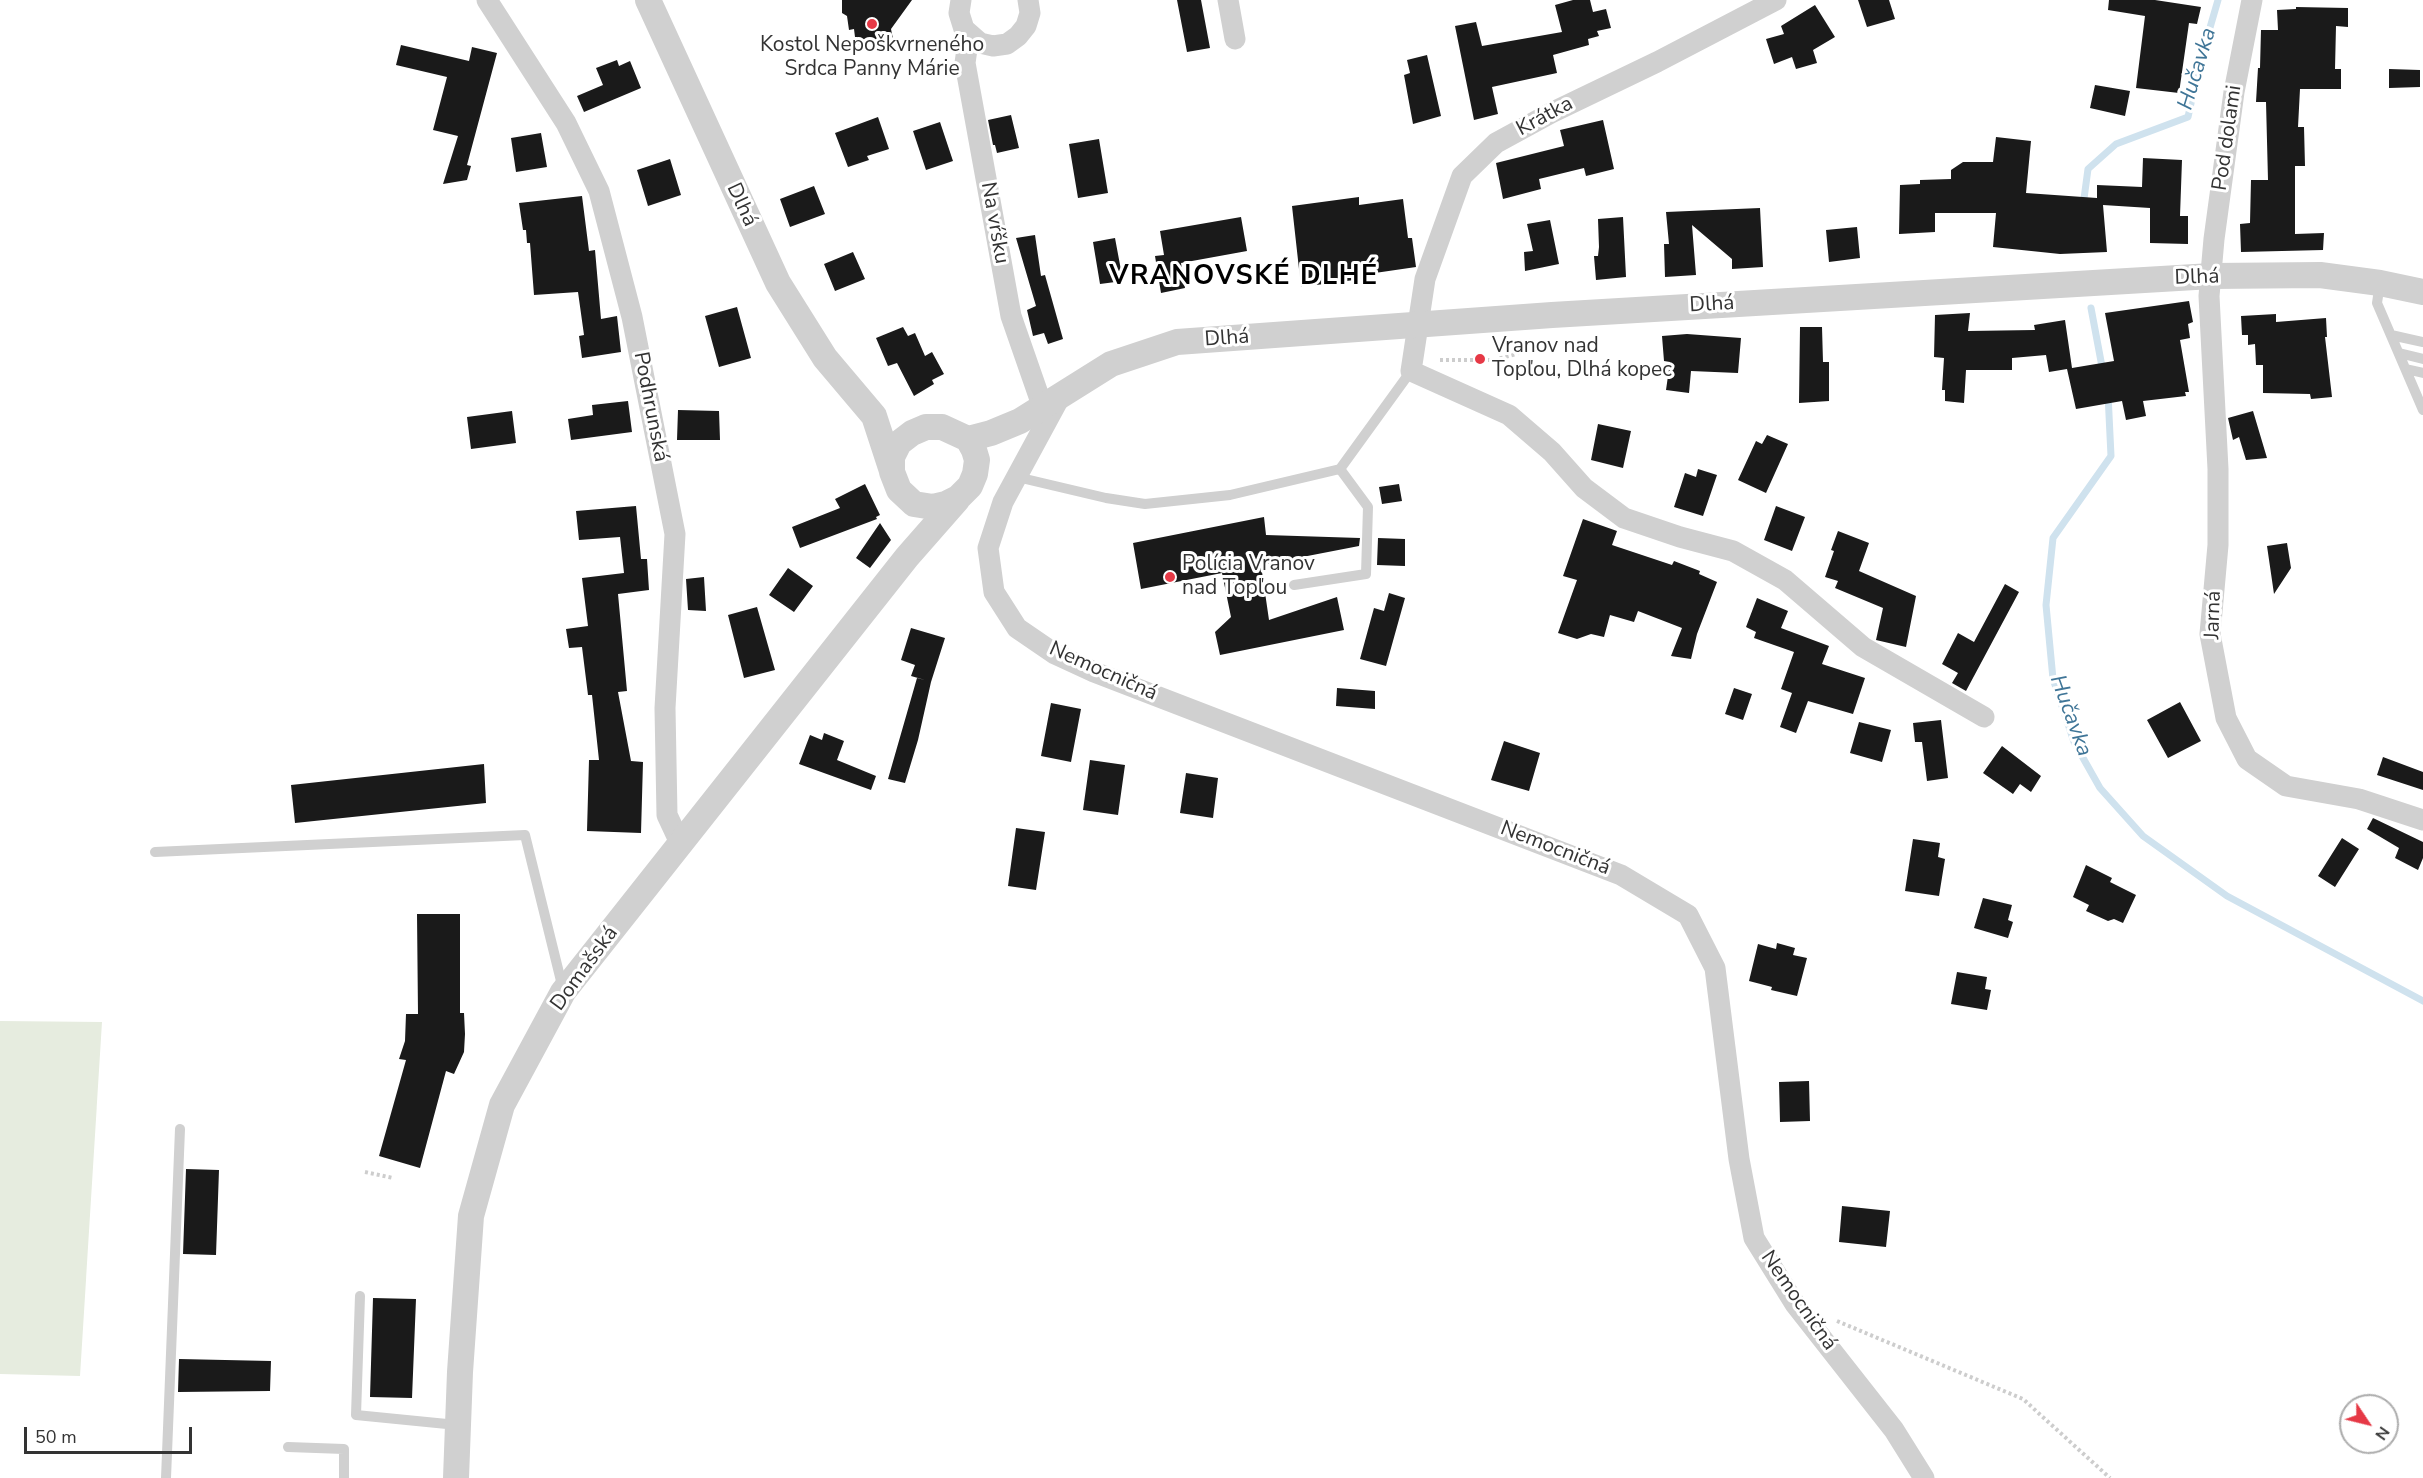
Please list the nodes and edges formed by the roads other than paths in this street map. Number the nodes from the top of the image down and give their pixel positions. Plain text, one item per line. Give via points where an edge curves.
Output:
1 (487, 0) edge
2 (648, 0) edge
3 (961, 0) edge
4 (1028, 0) edge
5 (1228, 0) edge
6 (1776, 0) edge
7 (2252, 0) edge
8 (969, 35) junction
9 (1235, 39) dead end
10 (2212, 276) junction
11 (2380, 283) junction
12 (2423, 292) edge
13 (1419, 324) junction
14 (2391, 335) junction
15 (2423, 342) edge
16 (2399, 353) junction
17 (2423, 358) edge
18 (2406, 369) junction
19 (1412, 371) junction
20 (2423, 373) edge
21 (2418, 388) edge
22 (1052, 401) junction
23 (865, 407) junction
24 (2423, 410) edge
25 (1020, 421) junction
26 (926, 427) junction
27 (968, 439) junction
28 (1029, 452) junction
29 (1340, 470) junction
30 (892, 472) junction
31 (975, 474) junction
32 (1027, 479) junction
33 (958, 498) junction
34 (914, 504) junction
35 (917, 545) junction
36 (1294, 585) dead end
37 (1984, 717) dead end
38 (2423, 820) edge
39 (681, 845) junction
40 (155, 852) dead end
41 (563, 992) junction
42 (180, 1129) dead end
43 (360, 1296) dead end
44 (458, 1425) junction
45 (288, 1447) dead end
46 (166, 1478) edge
47 (344, 1478) edge
48 (456, 1478) edge
49 (1924, 1478) edge

1 - 39 street, Podhrunská via 566,123 599,191 632,317 675,534 664,708 667,815
2 - 23 street, Dlhá via 778,284 825,358
3 - 8 street via 961,21
4 - 8 street via 1026,26 1007,44 987,44
5 - 9 street
6 - 13 street, Krátka via 1496,143 1462,176 1425,279
7 - 10 street, Pod dolami via 2234,92
8 - 22 street, Na vŕšku via 965,63 1011,316
10 - 11 street, Dlhá via 2320,275
10 - 13 street, Dlhá
10 - 38 street, Jarná via 2209,296 2218,545 2210,634 2226,718 2247,759 2286,786 2359,799
11 - 12 street, Dlhá
11 - 14 lane via 2377,303
13 - 19 street
13 - 22 street, Dlhá via 1177,342 1111,364
14 - 15 lane
14 - 16 lane
16 - 17 lane
16 - 18 lane
18 - 20 lane
18 - 21 lane
19 - 29 lane
19 - 37 street via 1509,415 1552,452 1584,488 1624,518 1733,550 1785,580 1863,647
21 - 24 lane
22 - 25 street, Dlhá
22 - 28 street, Nemocničná
23 - 26 street via 898,423
23 - 30 street
25 - 27 street
25 - 28 street via 1031,423 1034,429
25 - 31 street
26 - 27 street via 942,427
26 - 30 street via 899,442 892,457
27 - 31 street via 976,460
28 - 32 street, Nemocničná
29 - 32 lane via 1230,495 1145,504
29 - 36 lane via 1368,507 1366,574
30 - 34 street via 899,490
31 - 33 street
32 - 49 street, Nemocničná via 1003,502 988,548 994,592 1017,628 1054,654 1621,874 1688,915 1715,968 1739,1159 1754,1238 1795,1304 1894,1430
33 - 34 street via 933,507
33 - 35 street, Domašská
34 - 35 street
35 - 39 street, Domašská
39 - 41 street, Domašská
40 - 41 lane via 525,835
41 - 44 street, Domašská via 502,1105 471,1216
42 - 46 lane
43 - 44 lane via 356,1415
44 - 48 street, Domašská
45 - 47 lane via 344,1449

